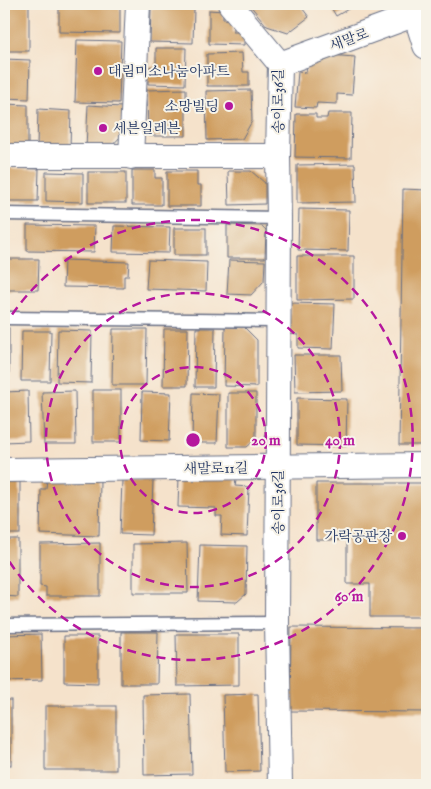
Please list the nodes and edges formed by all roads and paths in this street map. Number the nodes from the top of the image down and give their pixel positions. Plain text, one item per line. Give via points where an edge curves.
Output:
1 (138, 4) edge
2 (230, 4) edge
3 (420, 9) edge
4 (427, 45) edge
5 (280, 64) junction
6 (4, 156) edge
7 (278, 156) junction
8 (131, 157) junction
9 (4, 214) edge
10 (279, 218) junction
11 (4, 318) edge
12 (278, 321) junction
13 (427, 465) edge
14 (278, 467) junction
15 (4, 470) edge
16 (277, 623) junction
17 (4, 625) edge
18 (280, 785) edge

1 - 8 street
2 - 5 street, 송이로36길
3 - 4 street, 새말로
3 - 5 street, 새말로
5 - 7 street, 송이로36길
6 - 8 street
7 - 8 street
7 - 10 street, 송이로36길
9 - 10 lane
10 - 12 street, 송이로36길
11 - 12 lane
12 - 14 street, 송이로36길
13 - 14 street, 새말로11길
14 - 15 street, 새말로11길
14 - 16 street, 송이로36길
16 - 17 lane
16 - 18 street, 송이로36길

